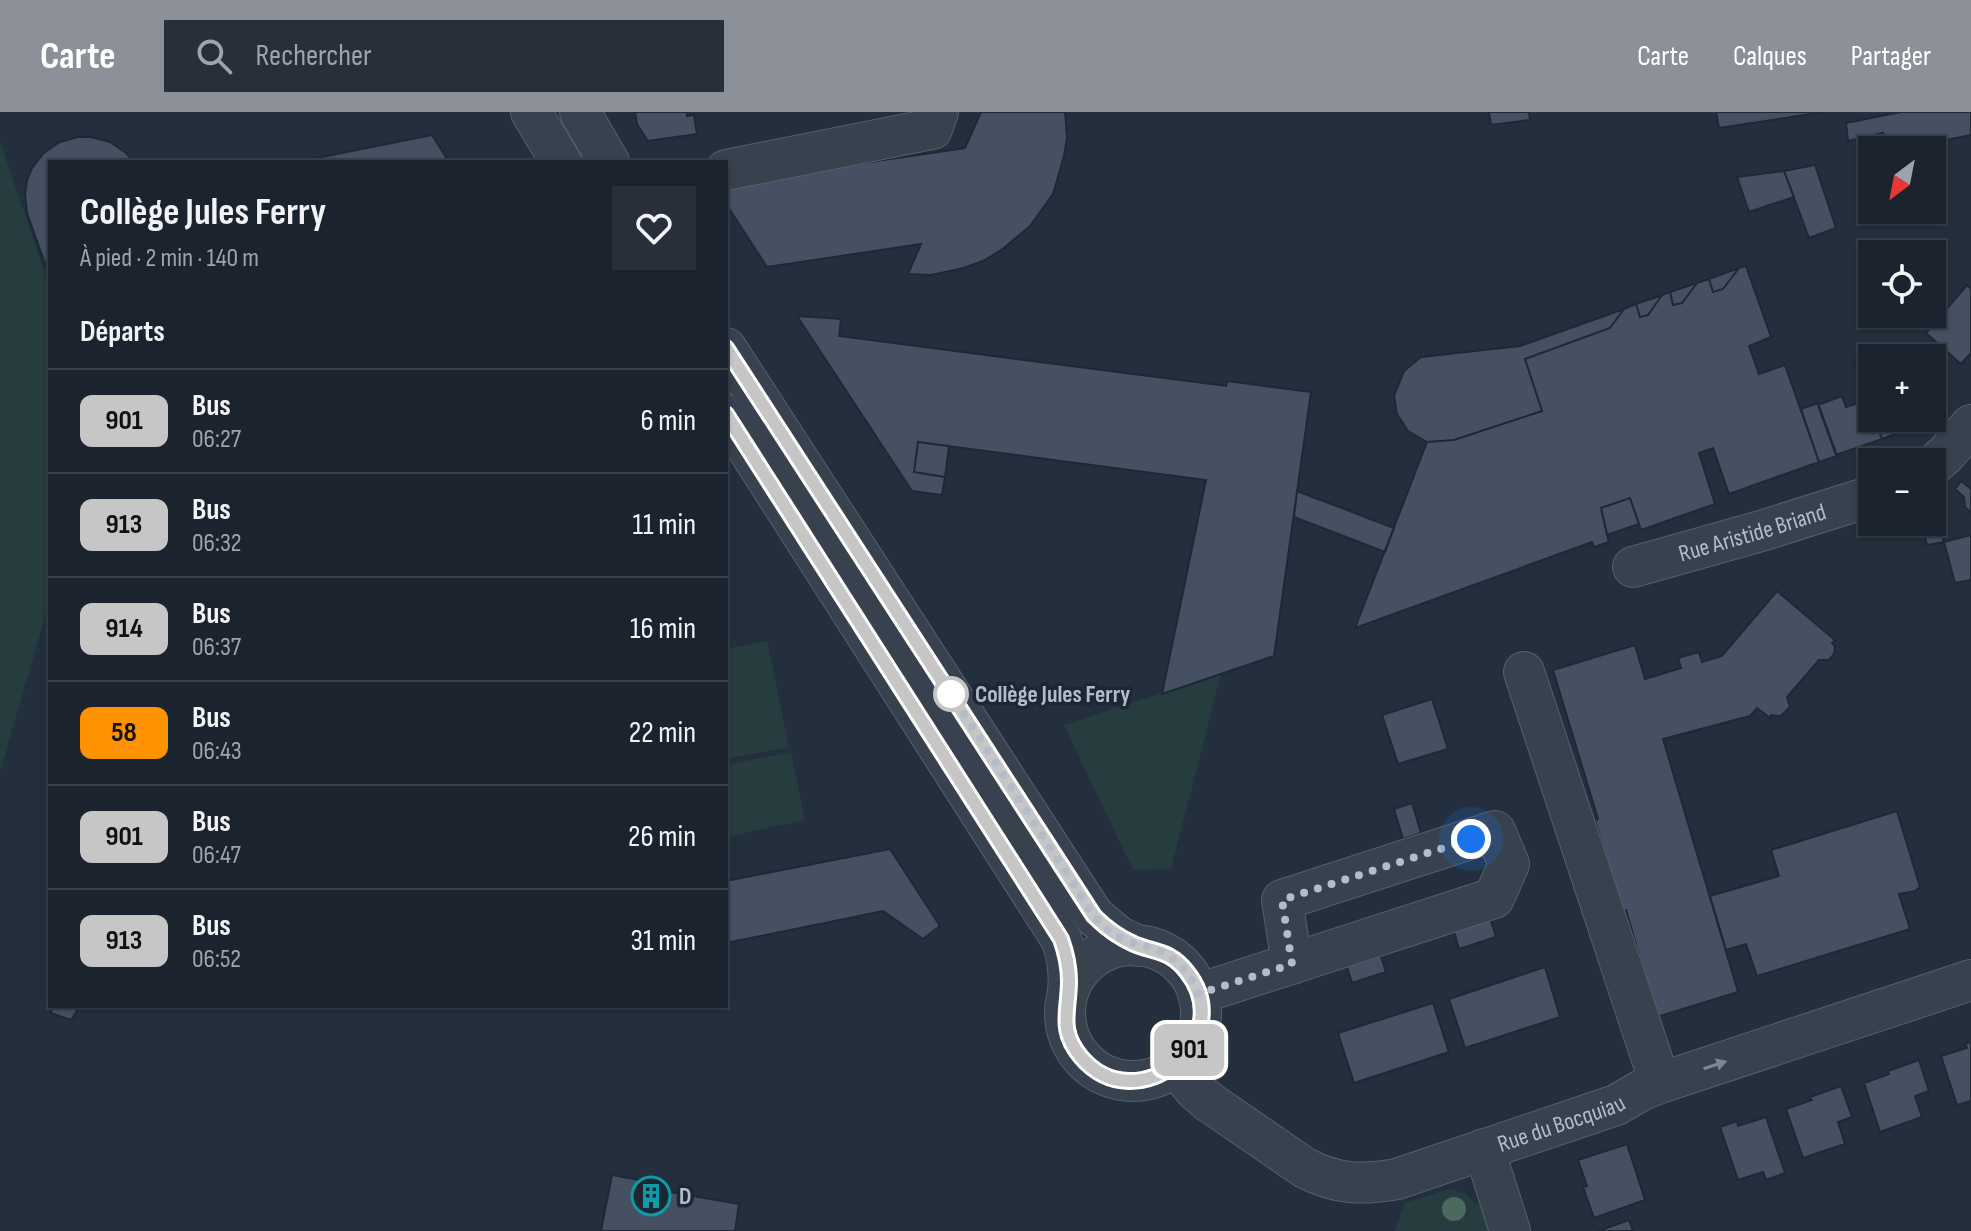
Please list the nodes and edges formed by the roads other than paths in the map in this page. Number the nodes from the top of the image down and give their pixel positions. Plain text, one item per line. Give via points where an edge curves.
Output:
1 (938, 112) edge
2 (580, 113) edge
3 (546, 137) edge
4 (608, 160) edge
5 (728, 170) edge
6 (728, 351) edge
7 (728, 418) edge
8 (1971, 425) edge
9 (1946, 454) edge
10 (1858, 500) edge
11 (1633, 567) dead end
12 (1524, 672) dead end
13 (1138, 946) junction
14 (1292, 964) junction
15 (1971, 980) edge
16 (1068, 992) junction
17 (1198, 994) junction
18 (1175, 1066) junction
19 (1660, 1083) junction
20 (1484, 1149) junction
21 (1510, 1231) edge

1 - 5 street via 932,129
2 - 3 street
2 - 4 street
6 - 13 street via 1094,916
7 - 16 street via 1061,939
8 - 9 street
10 - 11 street, Rue Aristide Briand
12 - 19 street
13 - 16 street via 1095,957
13 - 17 street via 1172,958 1186,970
14 - 14 street via 1494,898 1509,864 1495,831 1282,900
14 - 17 street
19 -> 15 street, Rue du Bocquiau
16 - 18 street via 1071,1040 1097,1071 1136,1081
17 - 18 street via 1197,1034
18 - 20 street, Rue du Bocquiau via 1226,1114 1305,1168 1338,1181 1397,1179
19 - 20 street, Rue du Bocquiau via 1616,1105
20 - 21 street

